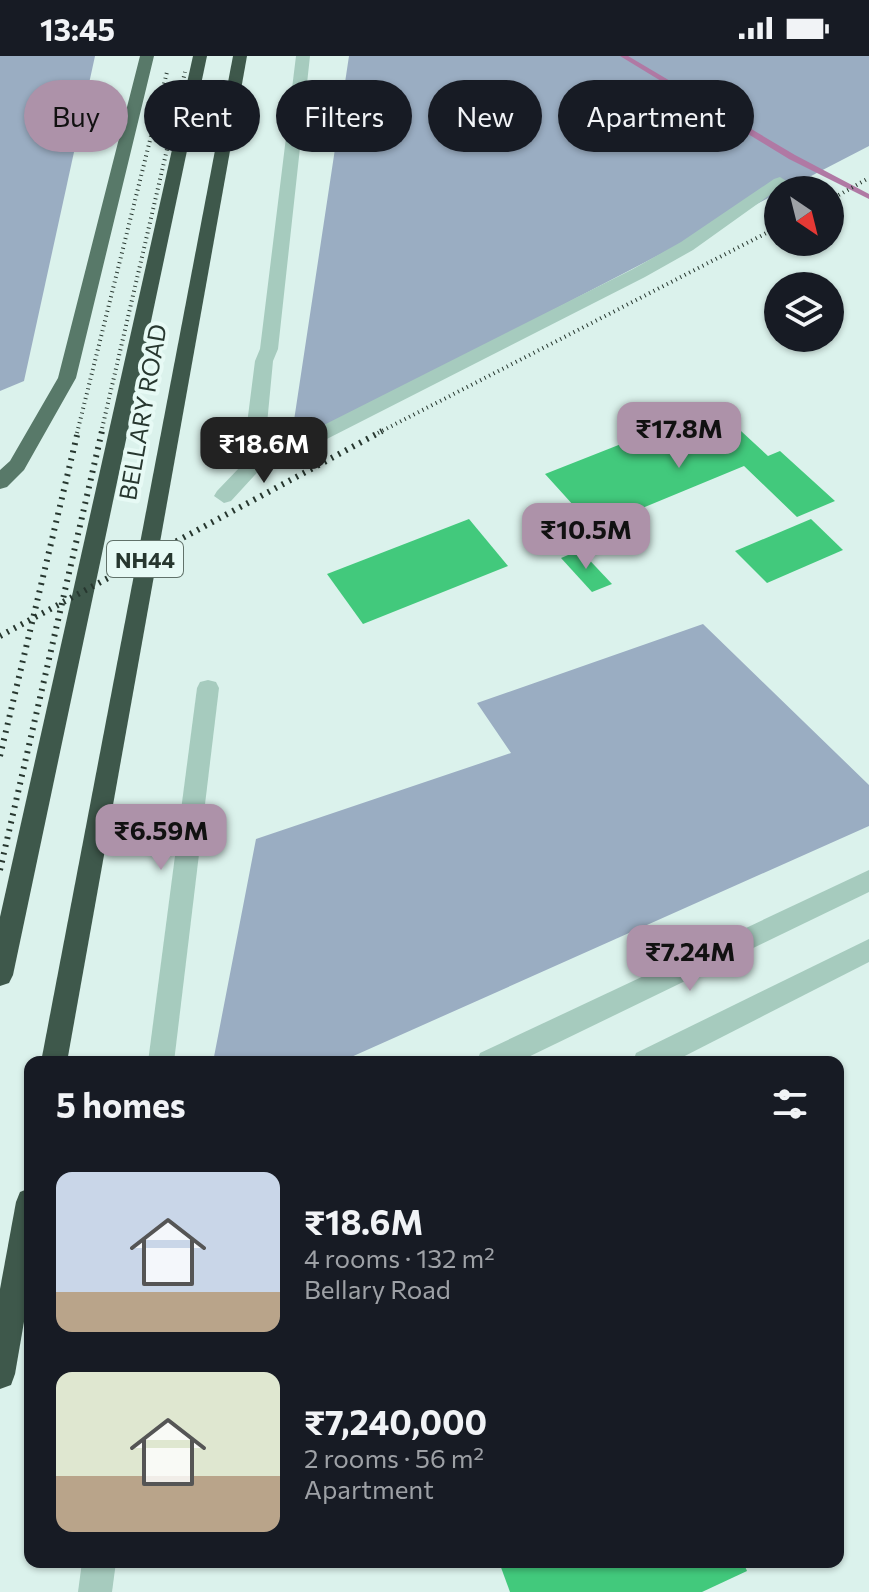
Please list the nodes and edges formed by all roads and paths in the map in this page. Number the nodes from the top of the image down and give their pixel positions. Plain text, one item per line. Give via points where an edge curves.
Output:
1 (147, 56) edge
2 (200, 56) edge
3 (240, 56) edge
4 (303, 56) edge
5 (764, 193) edge
6 (272, 445) junction
7 (0, 482) edge
8 (224, 496) dead end
9 (208, 688) dead end
10 (869, 880) edge
11 (869, 950) edge
12 (0, 975) edge
13 (55, 1056) edge
14 (162, 1056) edge
15 (502, 1056) edge
16 (658, 1056) edge
17 (24, 1236) edge
18 (0, 1374) edge
19 (98, 1568) edge
20 (95, 1592) edge

1 - 7 main road via 67,378 17,465
2 - 12 highway, BELLARY ROAD / NH44
3 - 13 highway, BELLARY ROAD / NH44
4 - 6 street via 257,424
5 - 6 street via 639,273 312,439
6 - 8 street
9 - 14 street
10 - 15 street
11 - 16 street
17 - 18 highway
19 - 20 street

